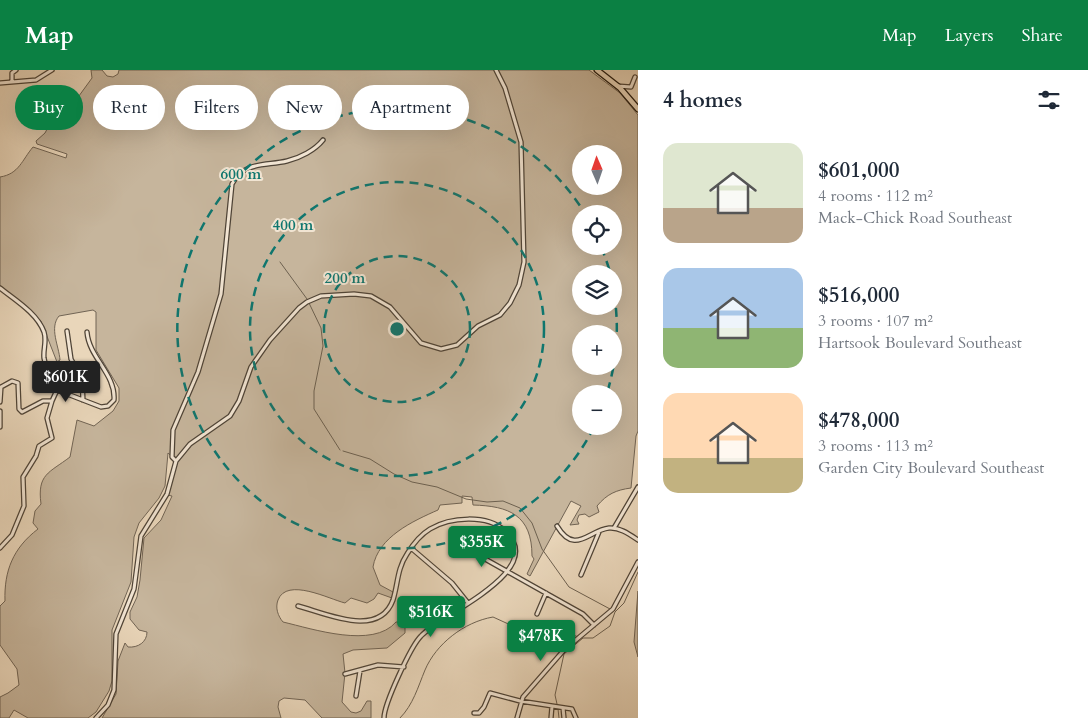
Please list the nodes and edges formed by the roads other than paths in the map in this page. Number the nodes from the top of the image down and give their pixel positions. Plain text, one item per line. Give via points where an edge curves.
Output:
1 (16, 70) edge
2 (52, 70) edge
3 (496, 70) edge
4 (597, 70) edge
5 (635, 77) dead end
6 (12, 81) junction
7 (0, 83) edge
8 (617, 86) junction
9 (638, 109) edge
10 (324, 140) dead end
11 (0, 288) edge
12 (67, 331) dead end
13 (87, 332) dead end
14 (0, 387) edge
15 (58, 390) junction
16 (52, 400) junction
17 (83, 400) junction
18 (0, 402) edge
19 (0, 411) edge
20 (0, 427) edge
21 (172, 446) junction
22 (182, 451) junction
23 (176, 461) junction
24 (638, 487) edge
25 (557, 526) dead end
26 (614, 528) junction
27 (600, 531) junction
28 (638, 540) edge
29 (0, 548) edge
30 (411, 548) junction
31 (460, 554) dead end
32 (638, 562) edge
33 (507, 571) junction
34 (581, 575) dead end
35 (546, 593) junction
36 (468, 603) junction
37 (298, 606) dead end
38 (537, 614) dead end
39 (594, 625) junction
40 (404, 667) junction
41 (360, 671) junction
42 (345, 674) dead end
43 (356, 696) dead end
44 (521, 700) junction
45 (551, 705) junction
46 (563, 708) junction
47 (474, 713) dead end
48 (96, 718) edge
49 (384, 718) edge
50 (517, 718) edge
51 (550, 718) edge
52 (564, 718) edge
53 (576, 718) edge

1 - 6 street
2 - 6 street via 36,80
3 - 22 street via 522,142 524,262 519,285 507,308 457,345 441,349 421,343 394,312 376,298 354,294 312,299 299,308 258,356 247,373 239,401 230,416
4 - 8 main road
5 - 8 street via 631,87
6 - 7 street
8 - 9 main road
10 - 21 street via 291,160 247,168 232,184 221,294 198,372 173,430
11 - 15 street via 24,306 44,331 44,358 50,378
12 - 17 street via 71,359 82,379
13 - 17 street via 88,343 115,390 114,400 105,407
14 - 16 street via 12,381 18,383 19,409 22,412 43,400
14 - 18 street
15 - 16 street
15 - 17 street
16 - 29 street via 47,421 52,438 39,446 23,477 25,503
19 - 20 street
21 - 22 street via 174,450
21 - 23 street via 172,457
22 - 23 street
23 - 48 street via 167,494 141,536 134,589 116,634 114,690 108,705
24 - 26 street
25 - 27 street via 566,536 576,540 586,539
26 - 27 street
26 - 28 street
27 - 34 street
30 - 33 street via 426,532 444,523 488,521 503,528 515,542 516,556
30 - 36 street via 452,583
30 - 37 street via 400,567 391,604 380,617 367,622 358,621
31 - 33 street via 475,554
32 - 39 street via 613,609
33 - 35 street
33 - 36 street
35 - 38 street
35 - 39 street via 583,614
36 - 40 street via 420,636
39 - 44 street via 564,650
40 - 41 street via 378,665
40 - 49 street via 385,707
41 - 42 street
41 - 43 street
44 - 45 street
44 - 47 street via 490,693 482,710
44 - 50 street
45 - 46 street
45 - 51 street
46 - 52 street
46 - 53 street via 574,710

